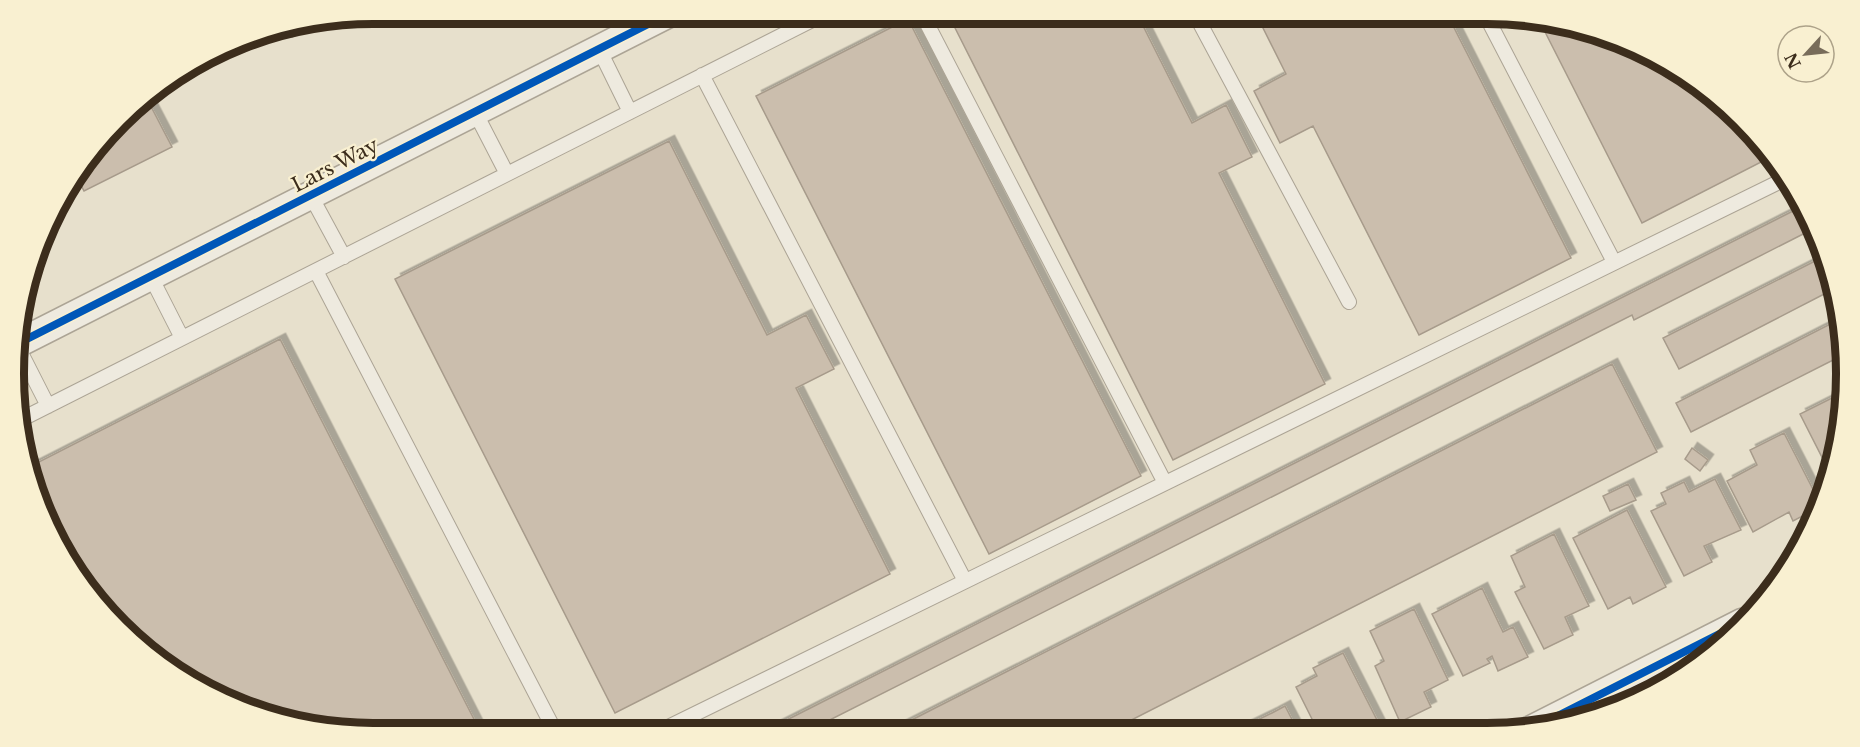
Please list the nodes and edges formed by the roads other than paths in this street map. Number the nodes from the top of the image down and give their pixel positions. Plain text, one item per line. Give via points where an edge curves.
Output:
1 (648, 24) edge
2 (804, 24) edge
3 (927, 24) edge
4 (1200, 24) edge
5 (1490, 24) edge
6 (599, 49) junction
7 (702, 75) junction
8 (475, 112) junction
9 (630, 112) junction
10 (507, 174) junction
11 (1779, 182) edge
12 (311, 196) junction
13 (344, 257) junction
14 (1614, 262) junction
15 (316, 271) junction
16 (151, 277) junction
17 (1349, 302) dead end
18 (182, 338) junction
19 (26, 340) edge
20 (25, 359) edge
21 (48, 406) junction
22 (27, 417) edge
23 (1165, 483) junction
24 (965, 581) junction
25 (1719, 634) edge
26 (1560, 715) edge
27 (551, 723) edge
28 (676, 723) edge

1 - 6 street, Lars Way
2 - 7 lane
3 - 23 lane
4 - 17 lane
5 - 14 lane
6 - 8 street, Lars Way
6 - 9 lane
7 - 9 lane
7 - 24 lane
8 - 10 lane
8 - 12 street, Lars Way
9 - 10 lane
10 - 13 lane
11 - 14 lane
12 - 13 lane
12 - 16 street, Lars Way
13 - 15 lane
14 - 23 lane
15 - 18 lane
15 - 27 lane
16 - 18 lane
16 - 19 street, Lars Way
18 - 21 lane
20 - 21 lane
21 - 22 lane
23 - 24 lane
24 - 28 lane
25 - 26 street

